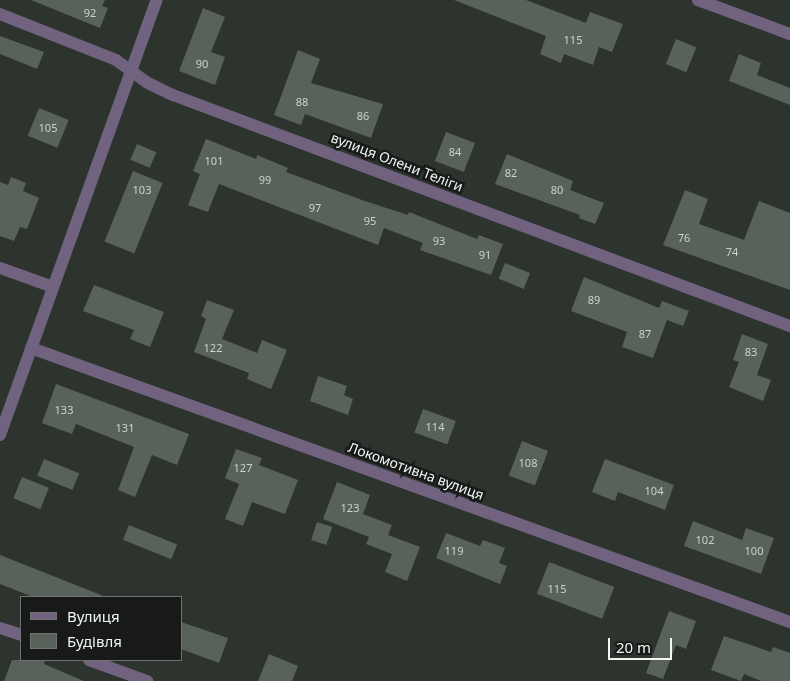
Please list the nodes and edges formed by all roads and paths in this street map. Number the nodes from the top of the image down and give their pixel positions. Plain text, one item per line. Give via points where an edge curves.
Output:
1 (157, 0) edge
2 (698, 0) edge
3 (0, 14) edge
4 (790, 34) edge
5 (132, 70) junction
6 (0, 268) edge
7 (53, 287) junction
8 (790, 326) edge
9 (31, 348) junction
10 (0, 435) edge
11 (790, 622) edge
12 (0, 628) edge
13 (20, 635) edge
14 (92, 661) edge
15 (147, 681) edge

1 - 5 street
2 - 4 street
3 - 5 street, вулиця Олени Теліги via 90,48
5 - 7 street
5 - 8 street, вулиця Олени Теліги via 148,83 173,95
6 - 7 street
7 - 9 street
9 - 10 street
9 - 11 street, Локомотивна вулиця
12 - 13 street
14 - 15 street

